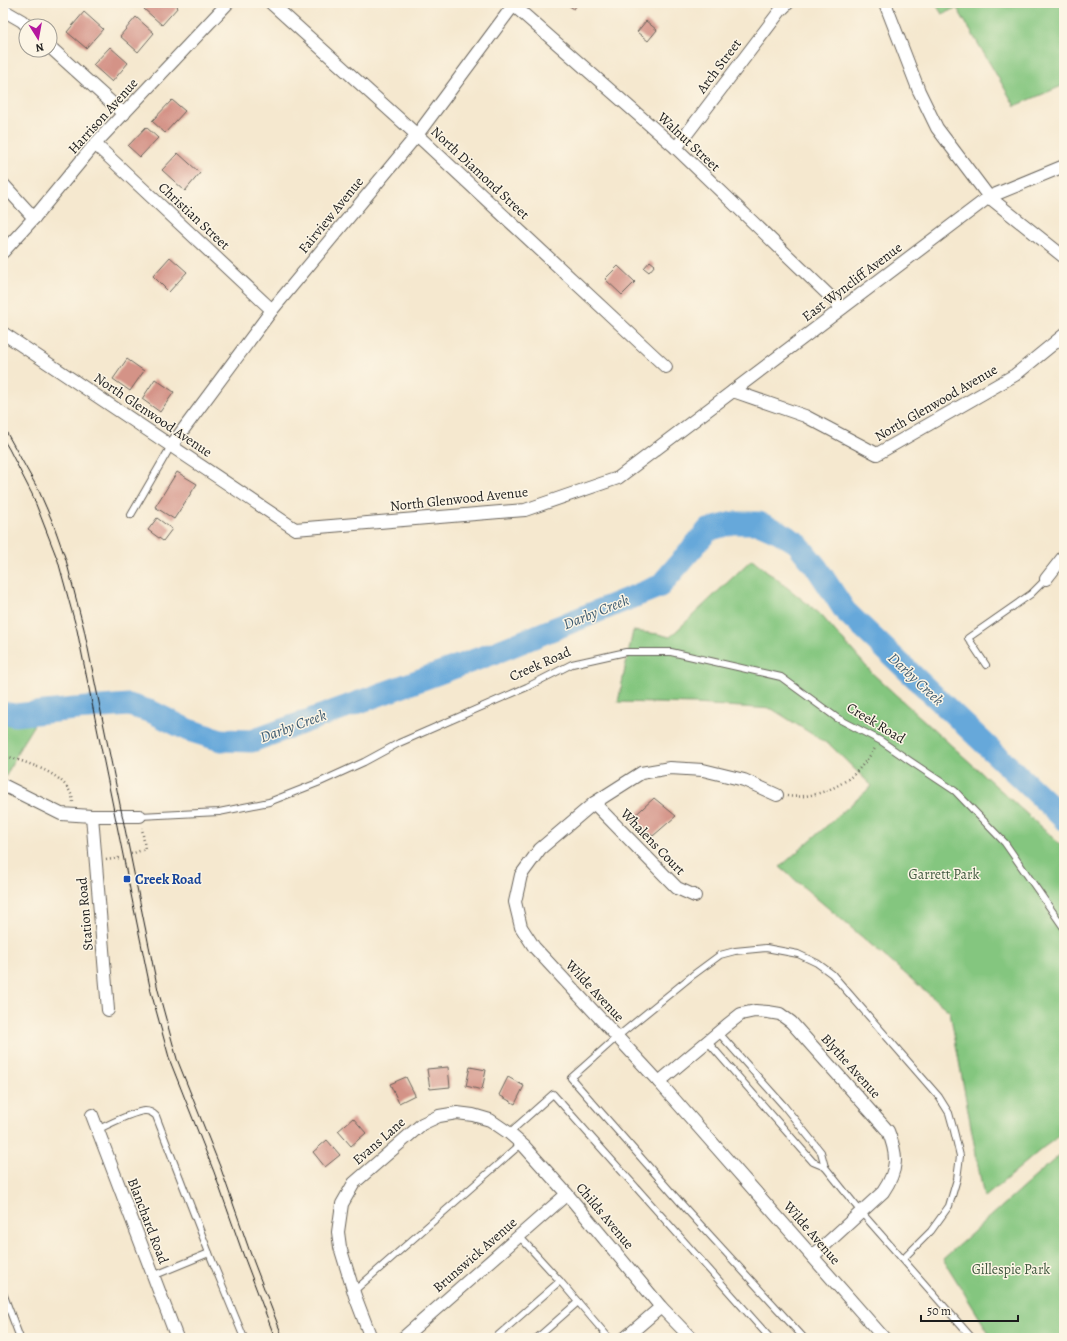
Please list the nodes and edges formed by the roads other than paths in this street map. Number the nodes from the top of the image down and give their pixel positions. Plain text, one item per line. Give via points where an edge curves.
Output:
1 (228, 3) edge
2 (271, 3) edge
3 (788, 3) edge
4 (885, 3) edge
5 (513, 4) edge
6 (3, 10) edge
7 (18, 19) edge
8 (58, 53) edge
9 (124, 114) junction
10 (417, 135) junction
11 (95, 144) junction
12 (676, 148) junction
13 (1064, 166) edge
14 (3, 184) edge
15 (989, 197) junction
16 (34, 218) junction
17 (3, 252) edge
18 (1064, 257) edge
19 (842, 308) junction
20 (272, 310) junction
21 (3, 333) edge
22 (1064, 335) edge
23 (666, 367) dead end
24 (733, 391) junction
25 (171, 446) junction
26 (131, 514) dead end
27 (1064, 556) edge
28 (1046, 579) joint
29 (986, 665) dead end
30 (3, 785) edge
31 (777, 795) road end
32 (594, 803) junction
33 (92, 816) junction
34 (140, 816) joint
35 (695, 896) dead end
36 (1064, 928) edge
37 (108, 1010) dead end
38 (718, 1032) junction
39 (617, 1037) junction
40 (707, 1041) junction
41 (659, 1082) junction
42 (92, 1115) dead end
43 (490, 1120) joint
44 (97, 1130) junction
45 (509, 1133) junction
46 (521, 1144) junction
47 (825, 1167) junction
48 (567, 1194) junction
49 (861, 1212) junction
50 (519, 1236) junction
51 (209, 1253) junction
52 (813, 1256) junction
53 (903, 1259) junction
54 (153, 1276) junction
55 (560, 1281) junction
56 (354, 1291) junction
57 (3, 1293) edge
58 (578, 1302) junction
59 (661, 1307) junction
60 (20, 1338) edge
61 (177, 1338) edge
62 (244, 1338) edge
63 (371, 1338) edge
64 (403, 1338) edge
65 (495, 1338) edge
66 (537, 1338) edge
67 (609, 1338) edge
68 (625, 1338) edge
69 (691, 1338) edge
70 (770, 1338) edge
71 (804, 1338) edge
72 (884, 1338) edge
73 (972, 1338) edge

1 - 9 street, Harrison Avenue
2 - 10 street, North Diamond Street
3 - 12 street, Arch Street
4 - 15 street via 918,91 937,128
5 - 10 street, Fairview Avenue
5 - 12 street, Walnut Street
6 - 7 street
8 - 9 street
9 - 11 street, Harrison Avenue
10 - 20 street, Fairview Avenue
10 - 23 street, North Diamond Street
11 - 16 street, Harrison Avenue
11 - 20 street, Christian Street
12 - 19 street, Walnut Street
13 - 15 street, East Wyncliff Avenue
14 - 16 street
15 - 18 street
15 - 19 street, East Wyncliff Avenue
16 - 17 street, Harrison Avenue
19 - 24 street, East Wyncliff Avenue
20 - 25 street, Fairview Avenue
21 - 25 street, North Glenwood Avenue
22 - 24 street, North Glenwood Avenue via 1014,375 877,454 805,416
24 - 25 street, North Glenwood Avenue via 618,478 524,510 295,529
25 - 26 lane
27 - 28 street
28 - 29 lane via 1031,594 968,638
30 - 33 street, Creek Road via 61,814
31 - 32 street, Wilde Avenue via 744,780 703,770 670,768 641,773
32 - 35 street, Whalens Court via 676,888
32 - 39 street, Wilde Avenue via 540,850 521,875 515,902 521,927 534,947
33 - 34 street, Creek Road
33 - 37 street, Station Road
34 - 36 lane, Creek Road via 219,812 269,802 364,762 398,743 527,687 572,664 626,652 671,652 781,677 838,718 882,741 955,791 1005,843
38 - 40 street, Blythe Avenue
38 - 47 lane via 821,1152
38 - 49 street, Blythe Avenue via 741,1014 755,1011 780,1014 791,1022 888,1130 895,1152 891,1180 883,1192
39 - 41 street, Wilde Avenue
39 - 53 lane via 720,955 750,948 766,948 798,954 817,962 832,974 939,1097 949,1113 960,1156 957,1179 949,1206 931,1231
39 - 71 lane via 571,1078
40 - 41 street, Blythe Avenue
40 - 47 lane via 813,1162
41 - 52 street, Wilde Avenue
42 - 44 street, Blanchard Road
43 - 45 street, Childs Avenue
43 - 56 street, Evans Lane via 473,1115 439,1116 422,1124 354,1183 342,1204 338,1232
44 - 51 lane via 144,1111 156,1116
44 - 54 street, Blanchard Road
45 - 46 street, Childs Avenue
45 - 70 lane via 553,1094
46 - 48 street, Childs Avenue
46 - 56 lane
47 - 49 lane
48 - 50 street, Brunswick Avenue
48 - 59 street, Childs Avenue
49 - 52 street, Blythe Avenue
49 - 53 lane
50 - 55 lane
50 - 64 street, Brunswick Avenue
51 - 54 lane
51 - 62 lane
52 - 72 street, Wilde Avenue
53 - 73 lane
54 - 61 street, Blanchard Road
55 - 58 lane
55 - 65 lane
56 - 63 street, Evans Lane
57 - 60 lane
58 - 66 lane
58 - 67 lane
59 - 68 street
59 - 69 street, Childs Avenue

